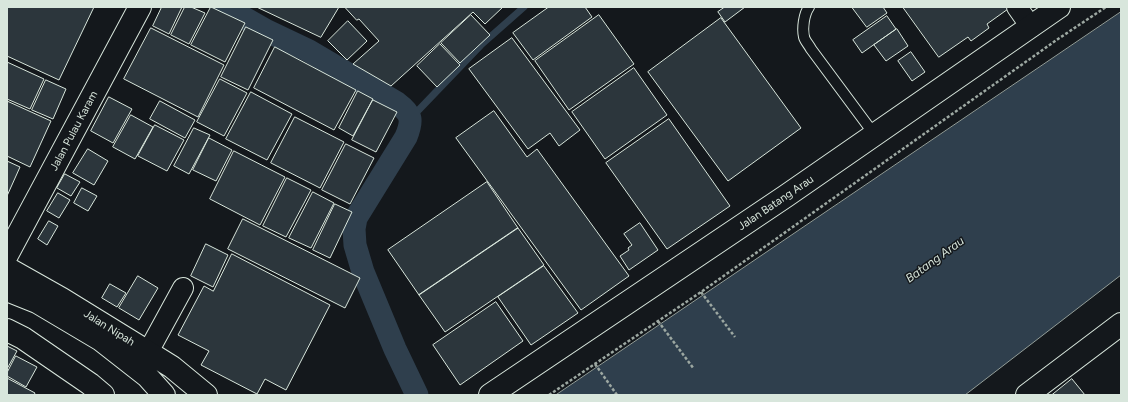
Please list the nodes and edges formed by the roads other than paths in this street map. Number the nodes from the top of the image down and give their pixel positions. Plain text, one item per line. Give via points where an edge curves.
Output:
1 (140, 7) edge
2 (809, 7) edge
3 (1017, 7) edge
4 (1059, 7) edge
5 (1031, 27) junction
6 (874, 134) junction
7 (7, 255) edge
8 (7, 268) edge
9 (183, 288) dead end
10 (7, 290) edge
11 (1121, 324) edge
12 (7, 330) edge
13 (148, 352) junction
14 (93, 391) edge
15 (164, 395) edge
16 (206, 395) edge
17 (490, 395) edge
18 (1027, 395) edge

1 - 7 street, Jalan Pulau Karam
2 - 6 lane via 804,21 804,37
3 - 5 street
4 - 5 street, Jalan Batang Arau
5 - 6 street, Jalan Batang Arau
6 - 17 street, Jalan Batang Arau
8 - 13 street, Jalan Nipah
9 - 13 street
10 - 15 street, Jalan Nipah via 36,302 101,340 147,376
11 - 18 street
12 - 14 street via 23,338
13 - 16 street, Jalan Nipah via 172,367

